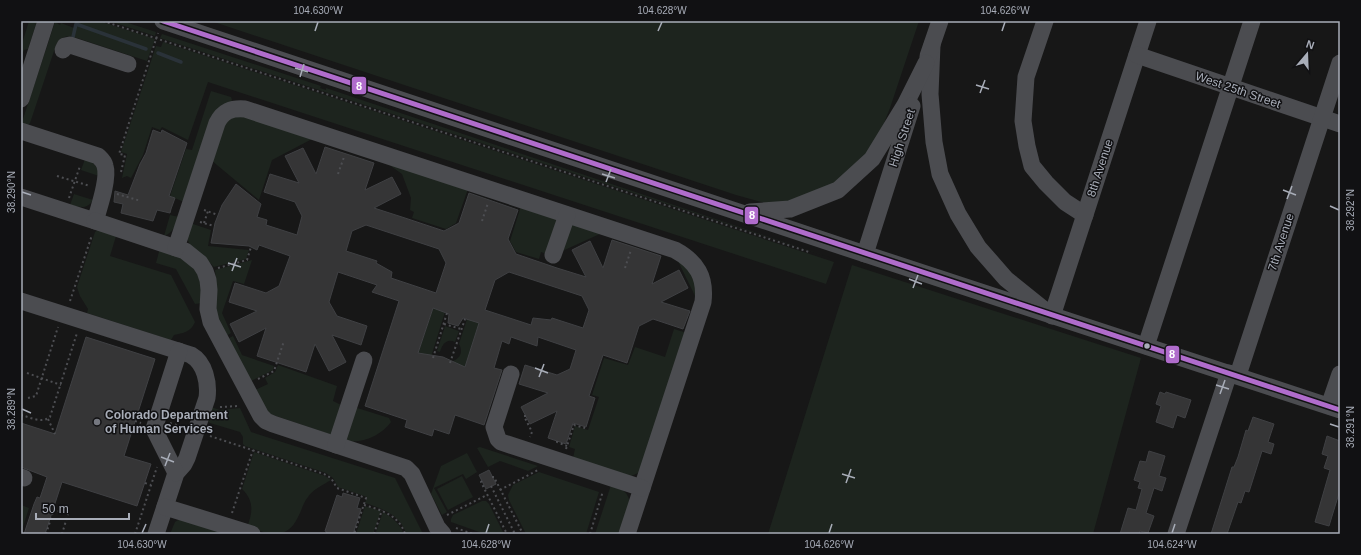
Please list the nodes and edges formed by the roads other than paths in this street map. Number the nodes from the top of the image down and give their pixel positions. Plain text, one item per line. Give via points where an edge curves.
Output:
1 (46, 21) edge
2 (940, 21) edge
3 (1046, 21) edge
4 (1148, 21) edge
5 (1252, 21) edge
6 (161, 24) edge
7 (932, 45) junction
8 (63, 50) dead end
9 (1137, 55) junction
10 (1340, 62) edge
11 (926, 63) junction
12 (128, 64) dead end
13 (1230, 87) junction
14 (21, 99) edge
15 (1321, 118) junction
16 (1340, 124) edge
17 (21, 131) edge
18 (21, 197) edge
19 (741, 212) junction
20 (567, 215) junction
21 (1085, 215) junction
22 (94, 226) junction
23 (176, 248) junction
24 (864, 254) junction
25 (554, 255) dead end
26 (21, 301) edge
27 (1052, 316) junction
28 (1146, 346) junction
29 (179, 351) junction
30 (364, 360) dead end
31 (511, 374) dead end
32 (1234, 374) junction
33 (1340, 374) edge
34 (1335, 408) edge
35 (336, 445) junction
36 (176, 473) junction
37 (642, 488) junction
38 (165, 507) junction
39 (446, 530) edge
40 (156, 534) edge
41 (252, 534) edge
42 (627, 534) edge
43 (1176, 534) edge

1 - 14 street
2 - 7 street, High Street
3 - 21 street via 1026,77 1024,121 1027,146 1032,166 1041,177 1066,202
4 - 9 street, 8th Avenue
5 - 13 street
6 - 19 street
7 - 11 street, High Street
7 - 27 street via 930,94 940,174 958,214 978,246 1006,279
8 - 12 street via 65,46 70,45
9 - 13 street, West 25th Street
9 - 21 street, 8th Avenue
10 - 15 street, 7th Avenue
11 - 19 street via 905,105 872,159 838,190 790,209
11 - 24 street, High Street
13 - 15 street, West 25th Street
13 - 28 street
15 - 16 street, West 25th Street
15 - 32 street, 7th Avenue
17 - 22 street via 102,159 106,172
18 - 22 street
19 - 24 street
20 - 23 street via 237,108 220,116
20 - 25 street
20 - 37 street via 675,250 691,261 704,285 703,302
21 - 27 street, 8th Avenue
22 - 23 street
23 - 35 street via 193,256 206,271 209,315 261,416 266,421
24 - 27 street
26 - 29 street
27 - 28 street
28 - 32 street
29 - 36 street via 154,429
29 - 36 street via 197,358 208,389 187,458
30 - 35 street
31 - 37 street via 494,427 501,442
32 - 34 street
32 - 43 street, 7th Avenue
33 - 34 street
35 - 39 street via 401,466 409,471 437,527
36 - 38 street
37 - 42 street
38 - 40 street
38 - 41 street

